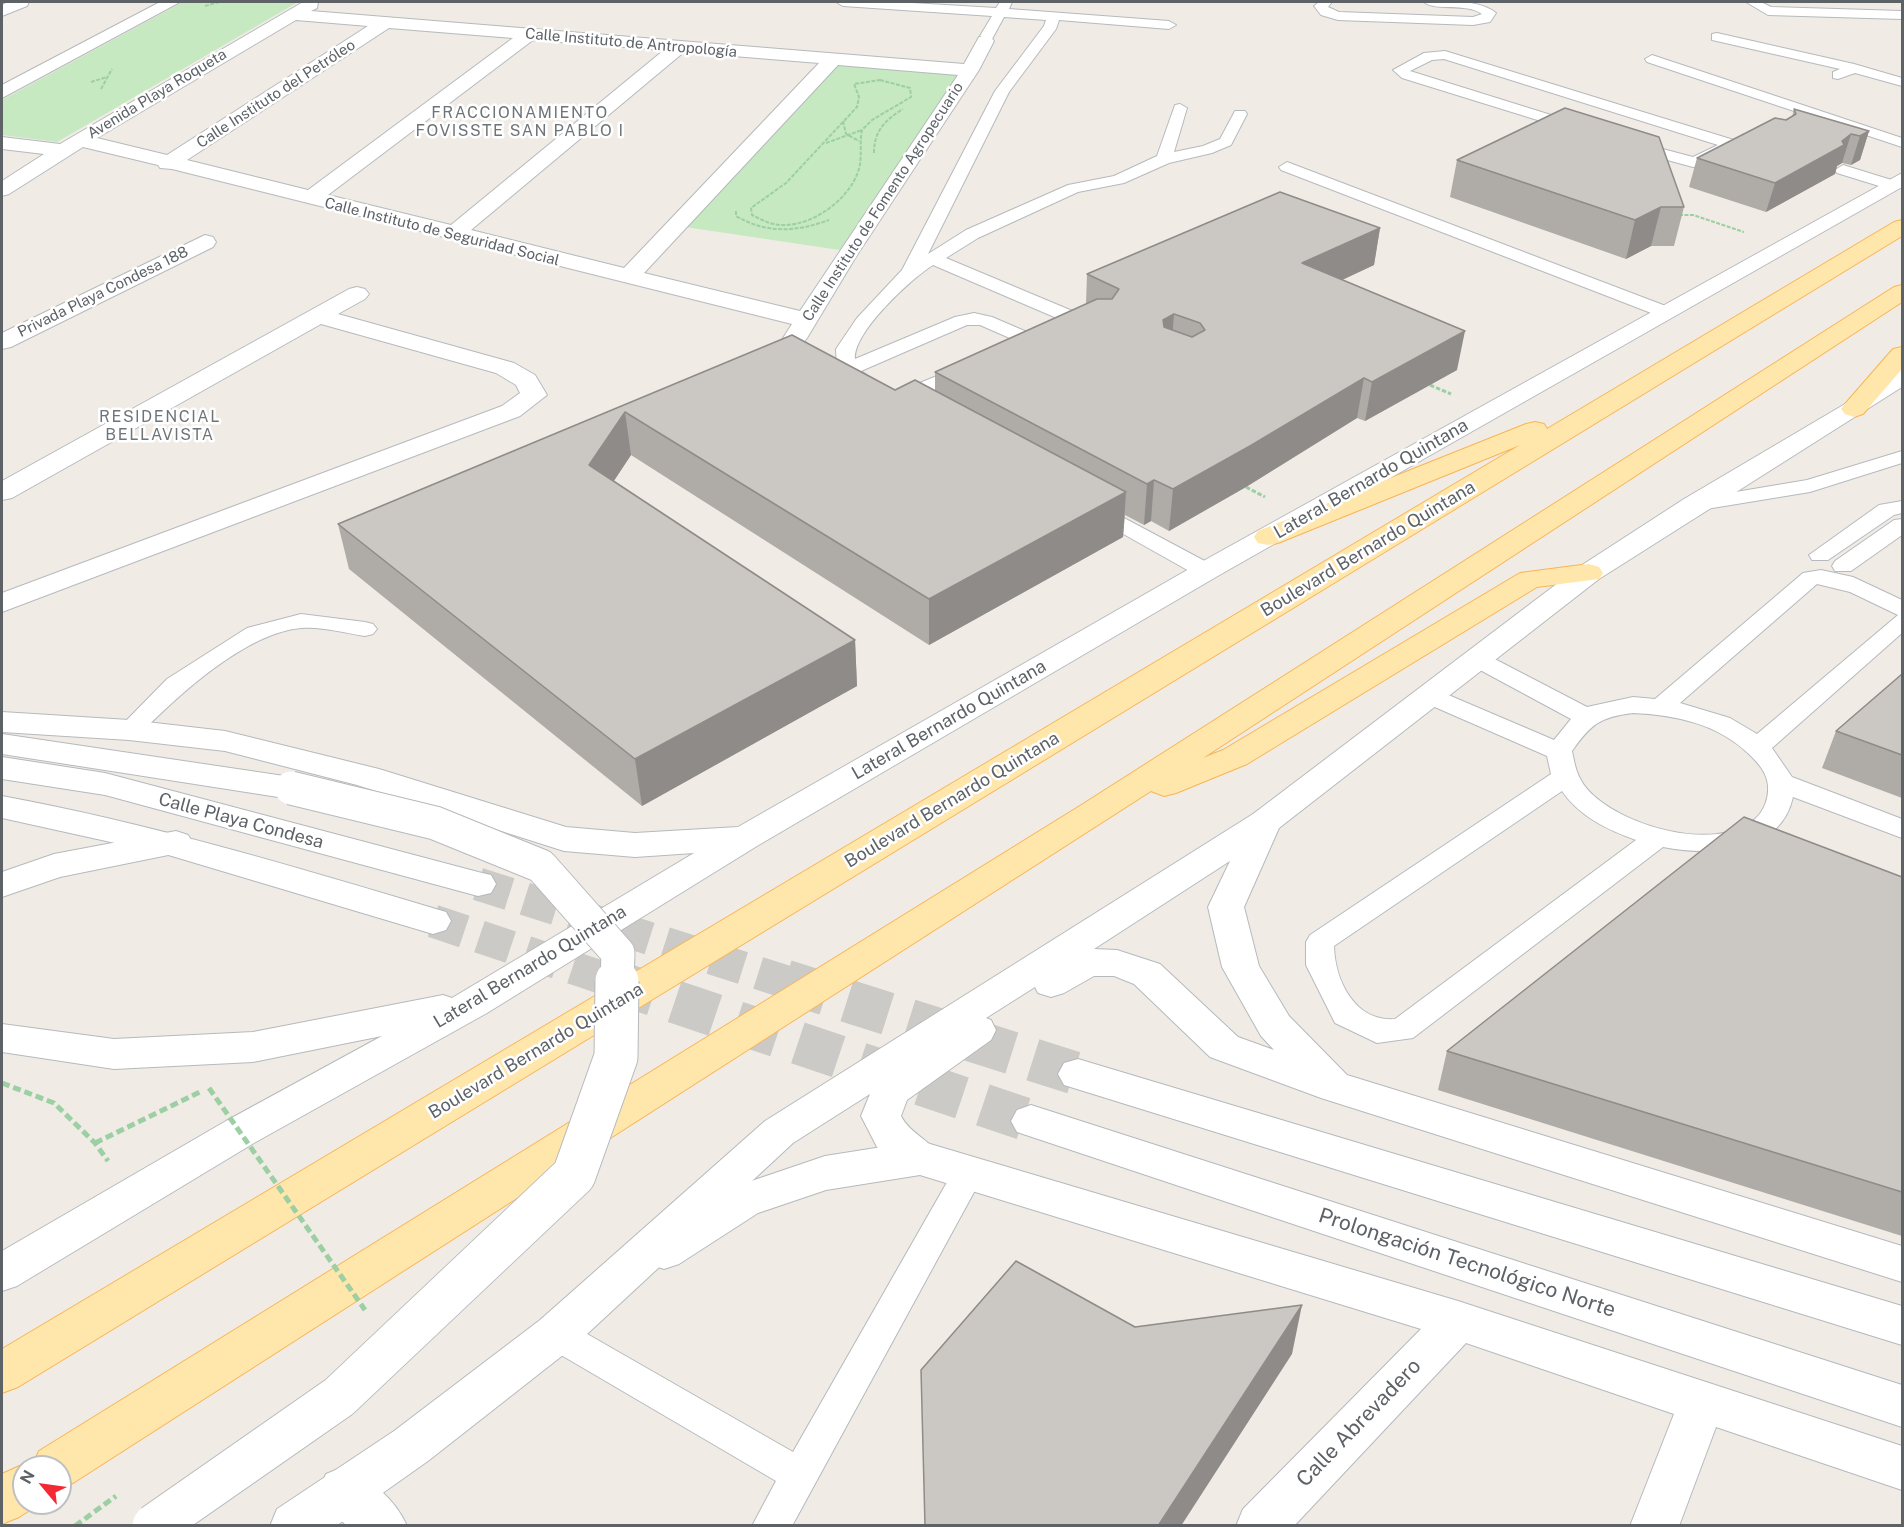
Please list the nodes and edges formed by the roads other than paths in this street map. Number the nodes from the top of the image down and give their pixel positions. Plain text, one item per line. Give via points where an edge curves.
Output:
1 (21, 2) edge
2 (172, 2) edge
3 (315, 2) edge
4 (843, 2) edge
5 (1326, 2) edge
6 (1431, 2) edge
7 (1753, 2) edge
8 (1002, 8) edge
9 (2, 11) edge
10 (293, 15) junction
11 (1902, 15) edge
12 (1053, 16) junction
13 (385, 23) junction
14 (1169, 25) dead end
15 (528, 35) junction
16 (1717, 37) dead end
17 (986, 39) joint
18 (680, 47) junction
19 (833, 59) junction
20 (1652, 59) dead end
21 (1854, 68) junction
22 (970, 70) junction
23 (1835, 76) dead end
24 (1902, 82) edge
25 (2, 92) edge
26 (1180, 108) dead end
27 (1240, 114) dead end
28 (1597, 135) edge
29 (1620, 141) edge
30 (2, 143) edge
31 (1902, 143) edge
32 (71, 146) junction
33 (1164, 159) junction
34 (167, 164) junction
35 (1287, 167) dead end
36 (1848, 167) edge
37 (1899, 181) edge
38 (2, 190) edge
39 (310, 199) junction
40 (1902, 227) edge
41 (454, 234) junction
42 (205, 242) dead end
43 (934, 259) junction
44 (910, 272) junction
45 (628, 277) junction
46 (1902, 292) edge
47 (357, 294) dead end
48 (1665, 312) junction
49 (319, 316) junction
50 (806, 320) junction
51 (1103, 331) edge
52 (2, 342) edge
53 (785, 354) edge
54 (1902, 354) edge
55 (847, 370) junction
56 (1902, 376) edge
57 (1626, 394) junction
58 (895, 400) junction
59 (1854, 409) junction
60 (915, 411) edge
61 (1902, 457) edge
62 (2, 492) edge
63 (1077, 500) edge
64 (1694, 505) junction
65 (1902, 507) edge
66 (1902, 525) edge
67 (1268, 537) junction
68 (1820, 555) dead end
69 (1843, 566) dead end
70 (1206, 571) junction
71 (1589, 573) junction
72 (2, 603) edge
73 (1902, 609) edge
74 (1902, 621) edge
75 (365, 629) dead end
76 (1477, 659) junction
77 (1430, 696) junction
78 (1661, 706) junction
79 (1584, 716) junction
80 (2, 722) edge
81 (129, 730) junction
82 (2, 744) edge
83 (1758, 747) junction
84 (1562, 764) junction
85 (2, 768) edge
86 (1782, 783) junction
87 (2, 807) edge
88 (1095, 812) junction
89 (1265, 822) junction
90 (1902, 829) edge
91 (745, 838) junction
92 (1657, 838) junction
93 (176, 843) junction
94 (478, 884) tunnel mouth
95 (2, 885) edge
96 (433, 921) tunnel mouth
97 (474, 1003) junction
98 (2, 1038) edge
99 (1078, 1074) tunnel mouth
100 (1335, 1087) junction
101 (1031, 1120) tunnel mouth
102 (920, 1158) junction
103 (969, 1172) junction
104 (1902, 1264) edge
105 (2, 1273) edge
106 (604, 1290) junction
107 (1458, 1321) junction
108 (1902, 1326) edge
109 (556, 1334) junction
110 (2, 1373) edge
111 (1703, 1400) junction
112 (1902, 1406) edge
113 (72, 1457) edge
114 (1902, 1468) edge
115 (798, 1474) junction
116 (344, 1490) junction
117 (154, 1526) edge
118 (294, 1526) edge
119 (383, 1526) edge
120 (771, 1526) edge
121 (1260, 1526) edge
122 (1654, 1526) edge

1 - 9 street
2 - 25 street
3 - 10 street, Avenida Playa Roqueta
4 - 8 lane
5 - 6 lane via 1321,6 1326,12 1338,16 1473,21 1485,19 1489,13 1473,3
7 - 11 lane via 1768,11
8 - 12 lane
8 - 17 lane
10 - 13 street, Calle Instituto de Antropología
10 - 32 street, Avenida Playa Roqueta
12 - 14 lane
12 - 44 lane via 1051,26 1002,91
13 - 15 street, Calle Instituto de Antropología
13 - 34 street, Calle Instituto del Petróleo
15 - 18 street, Calle Instituto de Antropología
15 - 39 street
16 - 21 lane
17 - 22 street, Calle Instituto de Fomento Agropecuario
18 - 19 street, Calle Instituto de Antropología
18 - 41 street
19 - 22 street, Calle Instituto de Antropología
19 - 45 street
20 - 31 lane
21 - 23 lane
21 - 24 lane
22 - 50 street, Calle Instituto de Fomento Agropecuario
26 - 33 lane
27 - 33 lane via 1226,142
28 - 29 lane via 1400,70 1429,56 1445,55 1742,139 1693,162
30 - 32 street, Calle Instituto de Seguridad Social
32 - 34 street, Calle Instituto de Seguridad Social
32 - 38 street, Avenida Playa Roqueta
33 - 43 lane via 1118,180 1074,188 972,234
34 - 39 street, Calle Instituto de Seguridad Social
35 - 48 lane
36 - 37 lane
37 - 48 street, Lateral Bernardo Quintana
39 - 41 street, Calle Instituto de Seguridad Social
40 - 57 main road, Boulevard Bernardo Quintana
41 - 45 street, Calle Instituto de Seguridad Social
42 - 52 street, Privada Playa Condesa 188
43 - 44 lane
43 - 51 lane
44 - 55 lane via 863,322 845,349
45 - 50 street, Calle Instituto de Seguridad Social
46 - 88 main road
47 - 49 street
48 - 67 street, Lateral Bernardo Quintana
49 - 62 street
49 - 72 street via 505,368 526,380 534,395 511,411
50 - 53 street, Calle Instituto de Fomento Agropecuario
54 - 59 main road
55 - 58 lane
55 - 58 lane via 974,318 1020,336 1023,342 1016,349
56 - 59 street
57 - 67 main road
57 - 110 main road, Boulevard Bernardo Quintana
58 - 60 lane
59 - 64 street
61 - 64 lane via 1810,486
63 - 70 lane
64 - 71 street
65 - 68 lane via 1887,510
66 - 69 lane
67 - 70 street, Lateral Bernardo Quintana
70 - 91 street, Lateral Bernardo Quintana
71 - 76 street
71 - 88 main road via 1530,579 1235,757
73 - 78 lane via 1835,579 1811,578
74 - 83 lane
75 - 81 lane via 301,621 255,633 176,684
76 - 77 street
76 - 79 lane
77 - 84 lane
77 - 89 street
78 - 79 lane via 1606,708
78 - 83 lane via 1714,720
79 - 84 lane
80 - 81 street
81 - 91 street via 236,744 367,777 564,839 635,845
82 - 117 street, bridge via 291,788 435,823 541,866 618,953 616,1057 574,1175 339,1397
83 - 86 lane
84 - 92 lane via 1579,796 1600,813
84 - 92 lane via 1320,942 1320,965 1345,1015 1377,1032 1402,1030
85 - 94 street, Calle Playa Condesa via 105,784
86 - 90 lane
86 - 92 lane via 1771,833 1695,843
87 - 93 street
88 - 113 main road
89 - 100 street via 1226,907 1241,967 1275,1026
89 - 106 street via 779,1132
91 - 97 street, Lateral Bernardo Quintana
93 - 95 street via 54,866
93 - 96 street
97 - 98 street via 253,1047 114,1054
97 - 105 street, Lateral Bernardo Quintana via 240,1132
99 - 108 street
100 - 102 street via 1224,1047 1147,974 1117,963 1088,962 1016,1004 891,1091 881,1116 891,1136
100 - 104 street
101 - 112 street, Prolongación Tecnológico Norte
102 - 103 street
102 - 106 street via 825,1173 743,1201
103 - 107 street
103 - 115 lane
106 - 109 street
107 - 111 street
107 - 121 street, Calle Abrevadero
109 - 115 lane
109 - 116 street via 411,1446
111 - 114 street
111 - 122 street
115 - 120 lane
116 - 118 street
116 - 119 street

